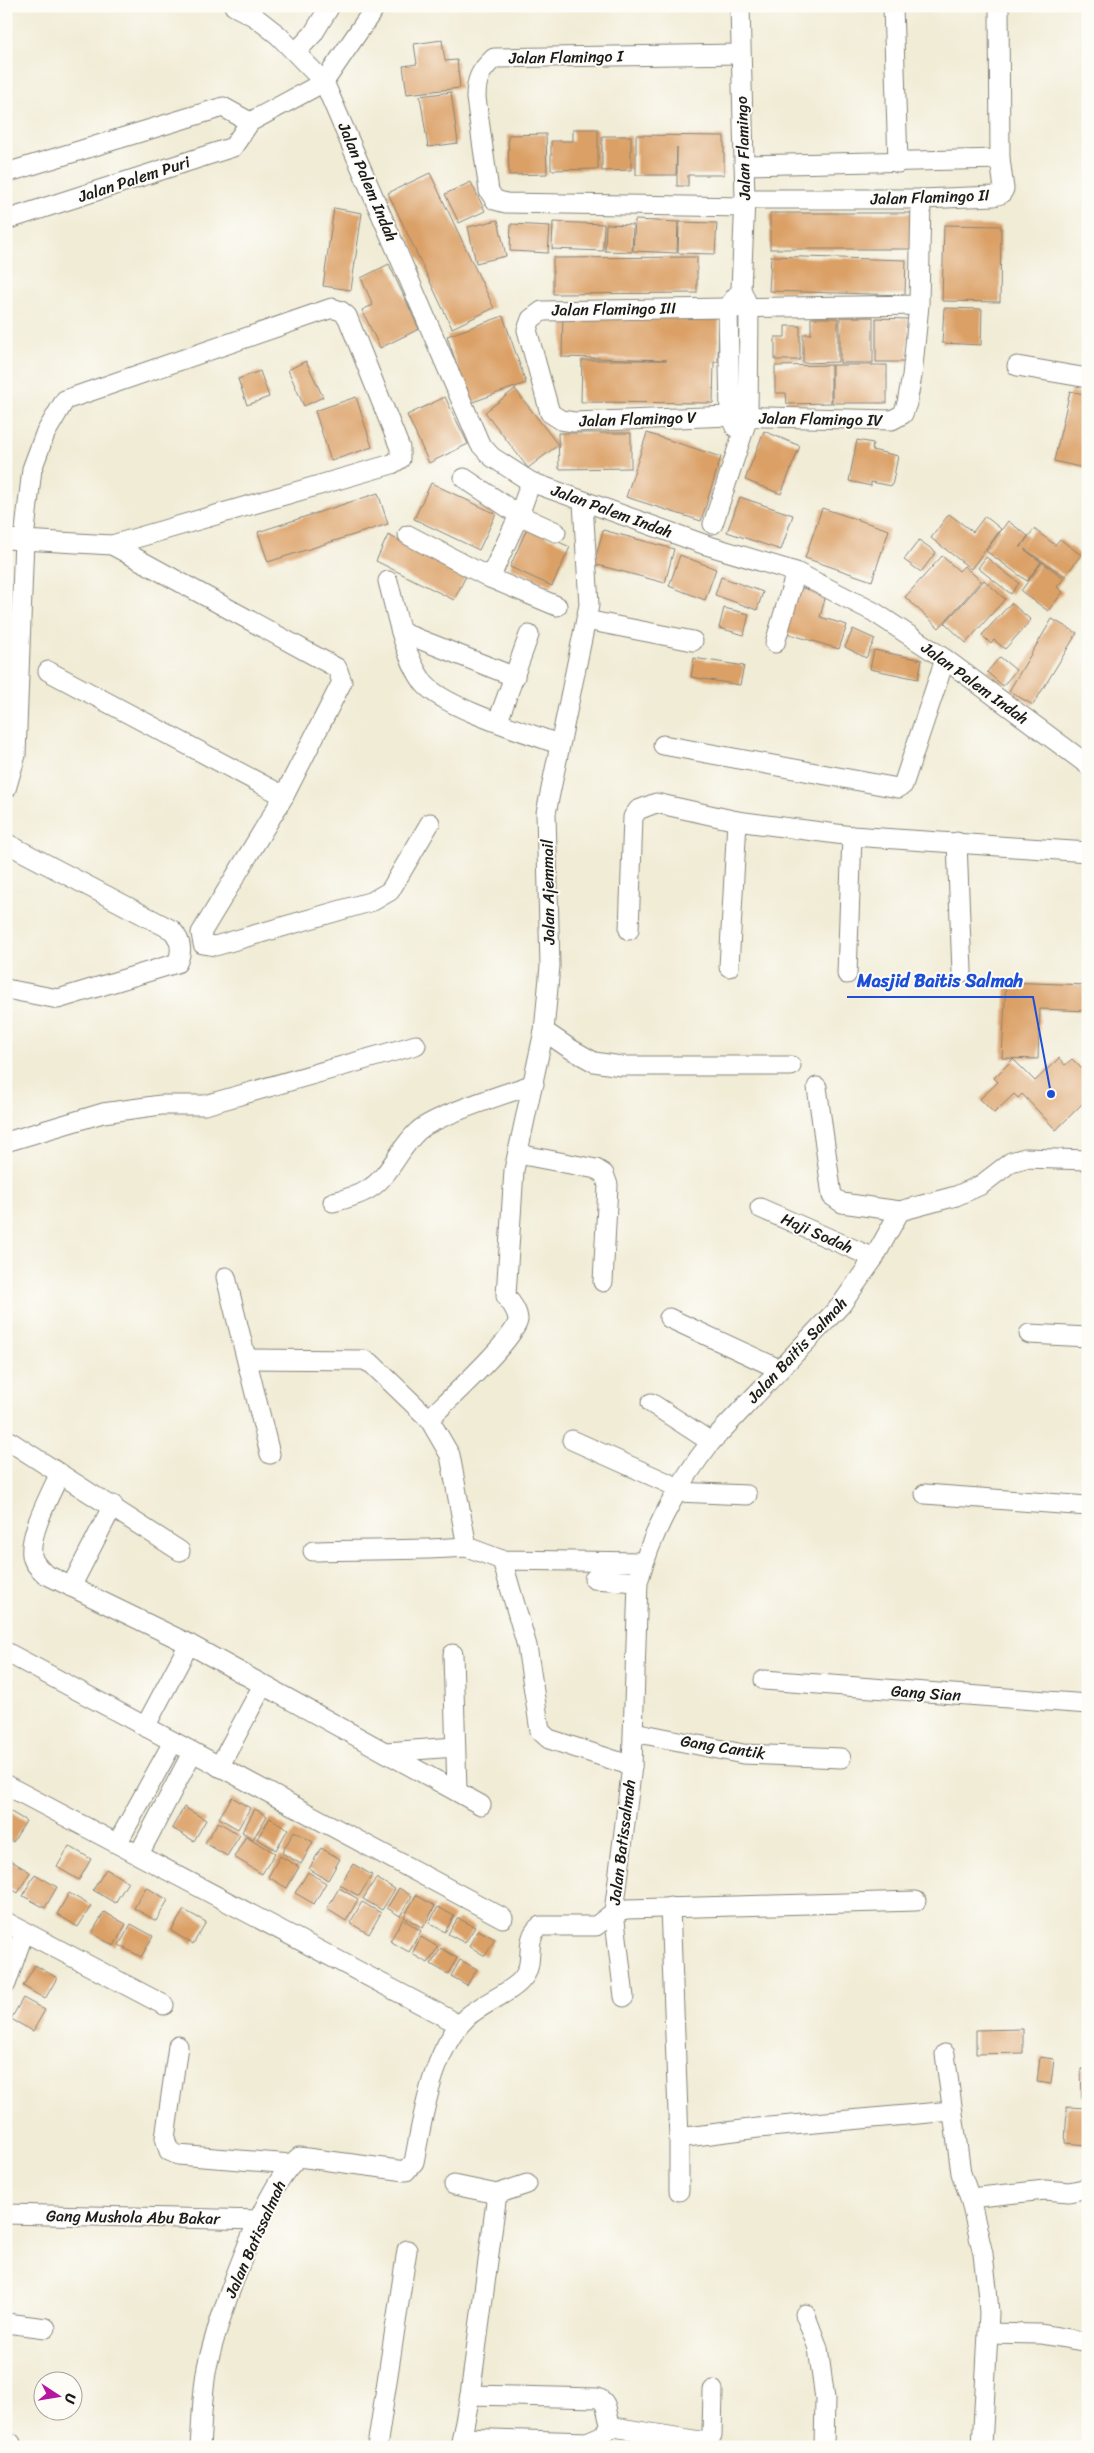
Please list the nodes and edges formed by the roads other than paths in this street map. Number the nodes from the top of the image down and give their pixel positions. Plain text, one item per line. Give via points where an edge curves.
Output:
1 (234, 6) edge
2 (330, 6) edge
3 (376, 6) edge
4 (740, 6) edge
5 (893, 6) edge
6 (999, 6) edge
7 (256, 12) edge
8 (296, 52) junction
9 (740, 54) junction
10 (324, 82) junction
11 (250, 122) junction
12 (1000, 159) junction
13 (898, 162) junction
14 (744, 166) junction
15 (6, 173) edge
16 (921, 200) junction
17 (746, 203) junction
18 (6, 220) edge
19 (741, 289) junction
20 (918, 305) junction
21 (728, 307) junction
22 (748, 308) junction
23 (537, 364) joint
24 (1017, 366) dead end
25 (1088, 378) edge
26 (739, 417) junction
27 (464, 478) dead end
28 (531, 482) junction
29 (583, 502) junction
30 (519, 515) junction
31 (713, 524) dead end
32 (556, 532) dead end
33 (408, 536) dead end
34 (15, 539) edge
35 (112, 545) junction
36 (796, 572) junction
37 (490, 578) junction
38 (388, 581) dead end
39 (557, 606) dead end
40 (586, 620) junction
41 (401, 632) junction
42 (529, 635) dead end
43 (693, 640) dead end
44 (775, 643) dead end
45 (945, 659) junction
46 (48, 672) dead end
47 (515, 677) junction
48 (498, 721) junction
49 (559, 744) junction
50 (663, 745) dead end
51 (1088, 765) edge
52 (6, 789) edge
53 (284, 796) junction
54 (737, 820) junction
55 (430, 823) dead end
56 (852, 836) junction
57 (957, 842) junction
58 (6, 843) edge
59 (1088, 852) edge
60 (629, 930) dead end
61 (729, 966) dead end
62 (962, 972) dead end
63 (847, 974) dead end
64 (6, 989) edge
65 (544, 1031) junction
66 (416, 1045) dead end
67 (790, 1066) dead end
68 (534, 1084) junction
69 (817, 1087) dead end
70 (6, 1142) edge
71 (518, 1154) junction
72 (1088, 1160) edge
73 (333, 1202) dead end
74 (760, 1208) dead end
75 (900, 1211) junction
76 (874, 1258) junction
77 (226, 1277) dead end
78 (603, 1282) dead end
79 (669, 1318) dead end
80 (1029, 1334) dead end
81 (1088, 1337) edge
82 (248, 1359) junction
83 (778, 1369) junction
84 (651, 1403) dead end
85 (429, 1419) junction
86 (6, 1439) edge
87 (572, 1440) dead end
88 (711, 1442) junction
89 (270, 1454) dead end
90 (60, 1473) junction
91 (678, 1490) junction
92 (925, 1494) dead end
93 (747, 1496) dead end
94 (113, 1505) junction
95 (1088, 1506) edge
96 (467, 1547) junction
97 (180, 1551) dead end
98 (313, 1551) dead end
99 (502, 1560) junction
100 (644, 1562) junction
101 (594, 1580) dead end
102 (638, 1582) junction
103 (71, 1586) junction
104 (189, 1644) junction
105 (6, 1652) edge
106 (453, 1654) dead end
107 (764, 1680) dead end
108 (263, 1685) junction
109 (1088, 1704) edge
110 (145, 1727) junction
111 (634, 1732) junction
112 (172, 1742) junction
113 (456, 1747) junction
114 (386, 1752) junction
115 (192, 1753) junction
116 (841, 1758) dead end
117 (632, 1766) junction
118 (219, 1767) junction
119 (6, 1785) edge
120 (457, 1791) junction
121 (481, 1805) dead end
122 (118, 1842) junction
123 (139, 1854) junction
124 (916, 1901) dead end
125 (670, 1907) junction
126 (614, 1912) junction
127 (503, 1918) dead end
128 (6, 1922) edge
129 (24, 1932) junction
130 (6, 1984) edge
131 (624, 1997) dead end
132 (164, 2005) dead end
133 (449, 2019) dead end
134 (178, 2046) dead end
135 (946, 2054) dead end
136 (952, 2111) junction
137 (679, 2138) junction
138 (291, 2164) junction
139 (527, 2184) dead end
140 (454, 2185) dead end
141 (1088, 2188) edge
142 (679, 2191) dead end
143 (497, 2194) junction
144 (970, 2198) junction
145 (6, 2214) edge
146 (260, 2220) junction
147 (407, 2250) dead end
148 (805, 2314) dead end
149 (6, 2322) edge
150 (46, 2328) dead end
151 (988, 2333) junction
152 (1088, 2342) edge
153 (713, 2390) dead end
154 (470, 2395) junction
155 (611, 2426) junction
156 (462, 2442) edge
157 (200, 2447) edge
158 (377, 2447) edge
159 (824, 2447) edge
160 (982, 2447) edge

1 - 7 street, Jalan Palem Indah
2 - 8 street via 313,34
3 - 10 street
4 - 9 street, Jalan Flamingo
5 - 13 street
6 - 12 street
7 - 8 street, Jalan Palem Indah
8 - 10 street, Jalan Palem Indah
9 - 14 street, Jalan Flamingo
9 - 17 street, Jalan Flamingo I via 494,58 480,71 476,98 489,191 496,200 506,203
10 - 11 street, Jalan Palem Puri
10 - 28 street, Jalan Palem Indah via 480,444 492,457
11 - 15 street via 223,107
11 - 18 street, Jalan Palem Puri via 233,147
12 - 13 street
12 - 16 street, Jalan Flamingo II via 1004,189 1001,194
13 - 14 street
14 - 17 street, Jalan Flamingo
16 - 17 street, Jalan Flamingo II
16 - 20 street, Jalan Flamingo IV
17 - 19 street, Jalan Flamingo
19 - 21 street
19 - 22 street, Jalan Flamingo
20 - 22 street
20 - 26 street, Jalan Flamingo IV via 907,403 898,418
21 - 22 street, Jalan Flamingo III
21 - 23 street, Jalan Flamingo III via 542,311 531,318 527,330
21 - 26 street, Jalan Flamingo
22 - 26 street, Jalan Flamingo
23 - 26 street, Jalan Flamingo V via 550,413 561,420
24 - 25 street
26 - 31 street, Jalan Flamingo via 740,437
27 - 30 street
28 - 29 street, Jalan Palem Indah
28 - 30 street
29 - 36 street, Jalan Palem Indah
29 - 40 street, Jalan Ajemmail via 589,605
30 - 32 street
30 - 37 street
33 - 37 street
34 - 35 street
34 - 35 street via 32,469 45,434 65,400 332,308 347,316 400,448 400,459 392,464
34 - 52 street via 16,755
35 - 53 street via 337,668 342,682
36 - 44 street
36 - 45 street, Jalan Palem Indah via 874,612
37 - 39 street
38 - 41 street
40 - 43 street
40 - 49 street, Jalan Ajemmail
41 - 47 street
41 - 48 street via 424,684 447,701
42 - 47 street
45 - 50 street via 903,785 898,788
45 - 51 street, Jalan Palem Indah
46 - 53 street
47 - 48 street
48 - 49 street
49 - 65 street, Jalan Ajemmail via 546,813 550,966
53 - 55 street via 201,933 204,944 215,946 372,901 390,891
54 - 56 street
54 - 60 street via 656,803 638,810 633,817
54 - 61 street
56 - 57 street
56 - 63 street
57 - 59 street
57 - 62 street
58 - 64 street via 172,930 179,938 181,955 177,962 58,1000
65 - 67 street via 594,1062 621,1066
65 - 68 street, Jalan Ajemmail
66 - 70 street via 205,1105 161,1105 103,1113
68 - 71 street, Jalan Ajemmail
68 - 73 street via 442,1118 419,1130 371,1188
69 - 75 street via 832,1196 842,1203
71 - 78 street via 604,1174 608,1185
71 - 85 street, Jalan Ajemmail via 514,1170 506,1284 506,1296 517,1313 518,1322 497,1350
72 - 75 street via 1025,1158 1011,1162 981,1185 956,1196
74 - 76 street, Haji Sodah
75 - 76 street, Jalan Baitis Salmah
76 - 83 street, Jalan Baitis Salmah via 842,1305
77 - 82 street
79 - 83 street
80 - 81 street
82 - 85 street via 364,1360
82 - 89 street
83 - 88 street, Jalan Baitis Salmah
84 - 88 street
85 - 96 street via 450,1455
86 - 90 street
87 - 91 street
88 - 91 street, Jalan Baitis Salmah via 694,1462
90 - 94 street
90 - 103 street via 32,1539 32,1555 35,1565 45,1574
91 - 93 street
91 - 100 street, Jalan Baitis Salmah
92 - 95 street
94 - 97 street
94 - 103 street
96 - 98 street via 417,1551
96 - 99 street
99 - 100 street
99 - 117 street via 528,1646 540,1731 550,1739
100 - 102 street, Jalan Baitis Salmah
101 - 102 street
102 - 111 street, Jalan Batissalmah
103 - 104 street
104 - 108 street
104 - 110 street
105 - 110 street
106 - 113 street
107 - 109 street, Gang Sian
108 - 114 street
108 - 118 street
110 - 112 street
111 - 116 street, Gang Cantik via 742,1754
111 - 117 street, Jalan Batissalmah
112 - 115 street
112 - 122 street
113 - 114 street
113 - 120 street
114 - 120 street
115 - 118 street
115 - 123 street
117 - 126 street, Jalan Batissalmah
118 - 127 street
119 - 122 street
120 - 121 street
122 - 123 street
123 - 133 street
124 - 125 street
125 - 126 street
125 - 137 street
126 - 131 street
126 - 138 street, Jalan Batissalmah via 596,1926 540,1926 534,1931 524,1978 466,2018 444,2051 432,2079 410,2168 406,2171 307,2157 299,2157
128 - 129 street
129 - 130 street
129 - 132 street
134 - 138 street via 165,2138 169,2151 178,2155
135 - 136 street
136 - 137 street
136 - 144 street via 961,2173
137 - 142 street
138 - 146 street, Jalan Batissalmah via 275,2186
139 - 143 street
140 - 143 street
141 - 144 street
143 - 154 street
144 - 151 street via 983,2254
145 - 146 street, Gang Mushola Abu Bakar
146 - 157 street, Jalan Batissalmah via 234,2280 207,2368
147 - 158 street
148 - 159 street via 818,2348 825,2399
149 - 150 street
151 - 152 street via 1041,2334
151 - 160 street
153 - 155 street via 712,2435 706,2442
154 - 155 street via 598,2398 605,2404
154 - 156 street
155 - 156 street via 587,2442

